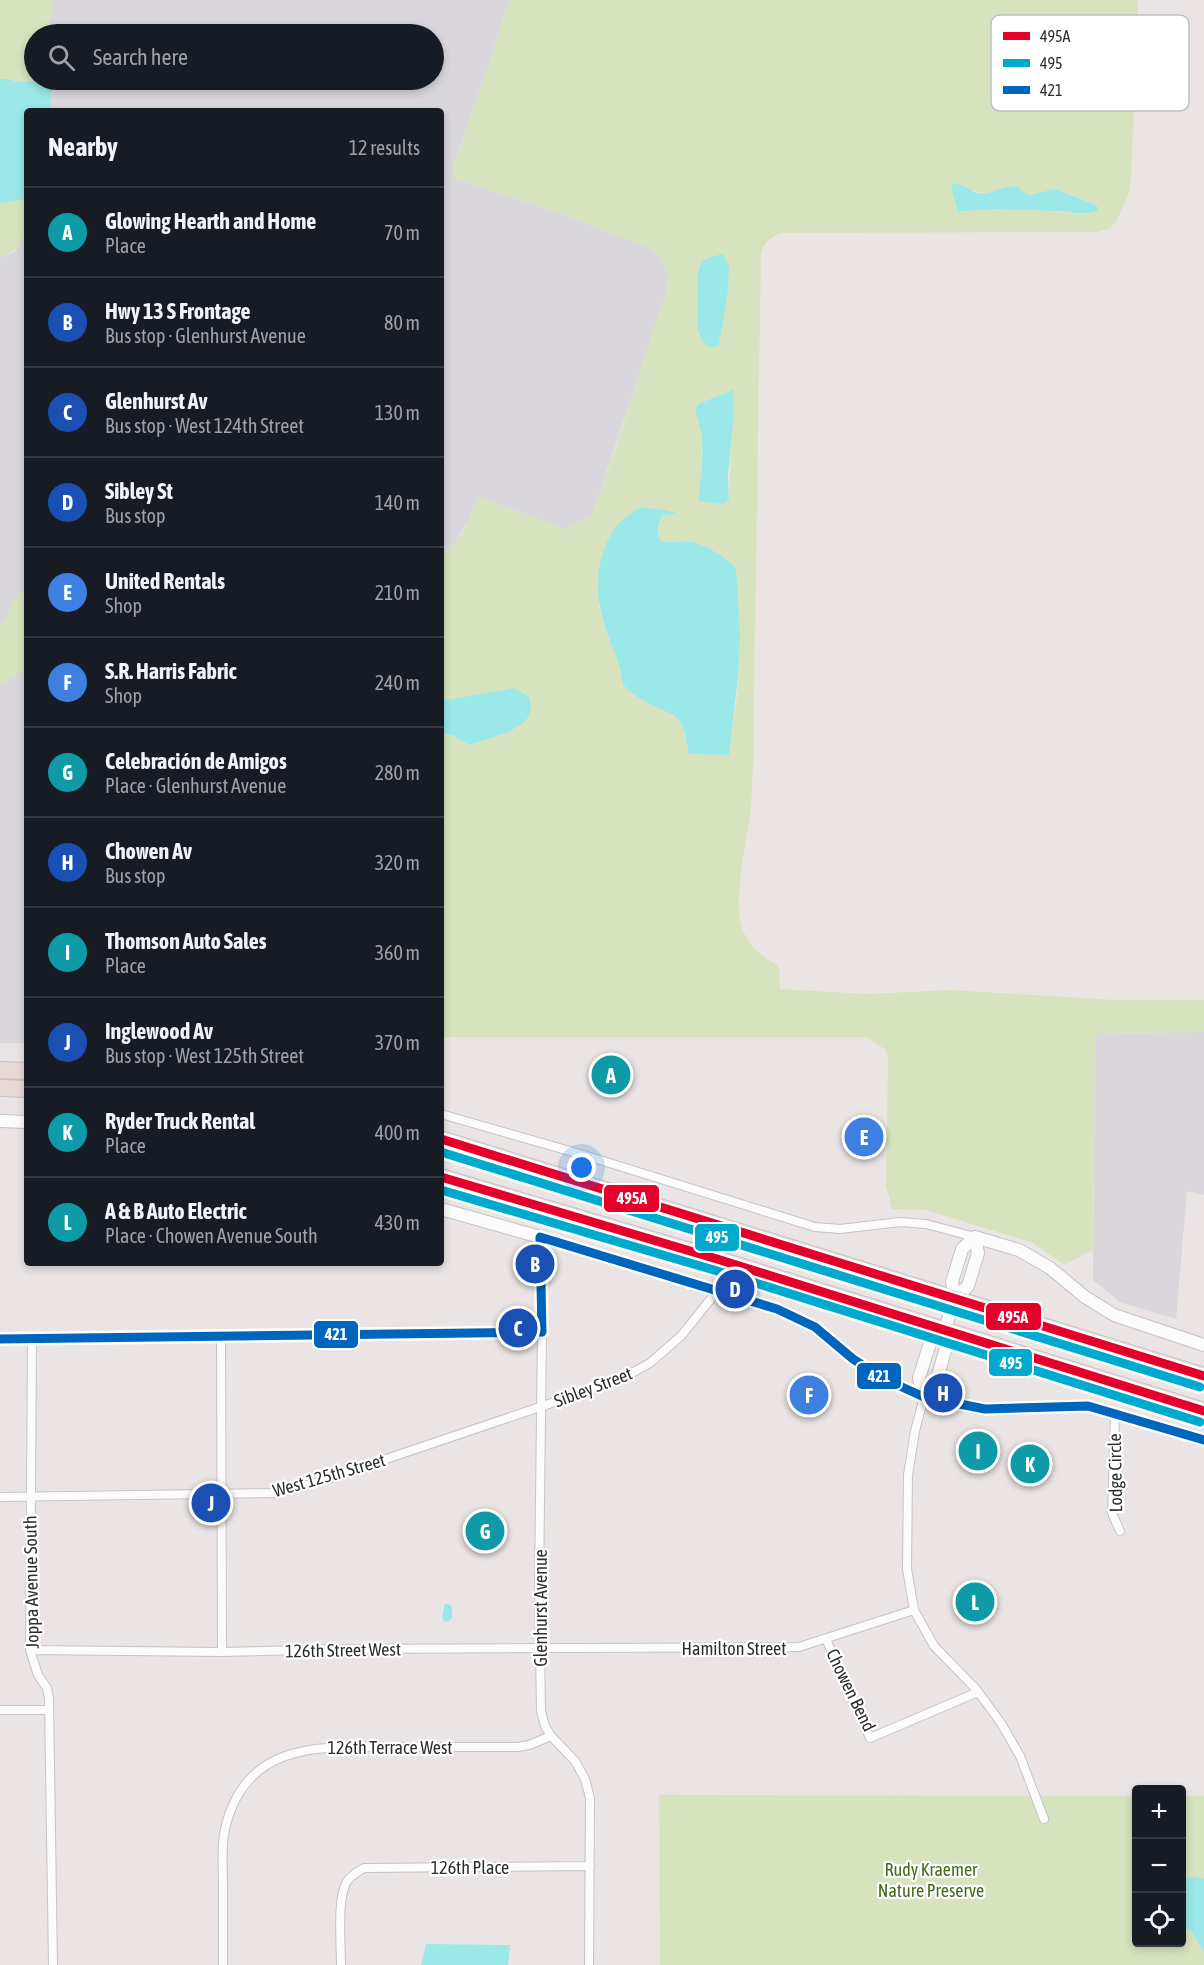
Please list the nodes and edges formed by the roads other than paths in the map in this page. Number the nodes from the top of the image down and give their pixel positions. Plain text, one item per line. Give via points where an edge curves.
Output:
1 (0, 1070) edge
2 (24, 1071) edge
3 (0, 1088) edge
4 (24, 1089) edge
5 (444, 1115) edge
6 (0, 1121) edge
7 (24, 1122) edge
8 (444, 1140) edge
9 (444, 1178) edge
10 (444, 1210) edge
11 (540, 1237) junction
12 (975, 1237) junction
13 (718, 1290) junction
14 (955, 1298) junction
15 (945, 1329) junction
16 (542, 1332) junction
17 (221, 1335) junction
18 (0, 1339) edge
19 (32, 1339) junction
20 (1204, 1345) edge
21 (1204, 1376) edge
22 (924, 1397) junction
23 (542, 1406) junction
24 (1204, 1411) edge
25 (1115, 1414) junction
26 (1204, 1440) edge
27 (222, 1494) junction
28 (0, 1497) edge
29 (31, 1497) junction
30 (1120, 1531) dead end
31 (914, 1610) junction
32 (826, 1639) junction
33 (540, 1649) junction
34 (656, 1649) joint
35 (30, 1650) junction
36 (222, 1652) junction
37 (978, 1692) junction
38 (0, 1710) edge
39 (49, 1710) junction
40 (551, 1736) junction
41 (1044, 1819) dead end
42 (590, 1866) junction
43 (53, 1965) edge
44 (223, 1965) edge
45 (341, 1965) edge
46 (590, 1965) edge

1 - 2 highway
3 - 4 highway
5 - 12 street via 814,1227 840,1229 900,1222 926,1224
6 - 7 street
8 - 14 highway
9 - 15 highway
10 - 11 street
11 - 13 street
11 - 16 street, Glenhurst Avenue
12 - 14 street via 962,1249 952,1282
12 - 20 street via 1020,1250 1114,1315
13 - 22 street via 777,1309 815,1327 873,1372
13 - 23 street, Sibley Street via 681,1336 650,1363 617,1381
14 - 15 street
14 - 21 highway
15 - 22 street via 930,1343 919,1378
15 - 24 highway
16 - 17 street
16 - 23 street, Glenhurst Avenue
17 - 19 street
17 - 27 street
18 - 19 street
19 - 29 street, Joppa Avenue South
22 - 25 street via 984,1409 1088,1406
22 - 31 street via 908,1475 907,1569
23 - 27 street, West 125th Street via 278,1493
23 - 33 street, Glenhurst Avenue
25 - 26 street
25 - 30 street, Lodge Circle via 1112,1513
27 - 29 street, West 125th Street
27 - 36 street
28 - 29 street, West 125th Street
29 - 35 street, Joppa Avenue South
31 - 32 street, Hamilton Street
31 - 37 street via 934,1646
32 - 34 street, Hamilton Street via 799,1647
32 - 37 street, Chowen Bend via 870,1738
33 - 34 street, 126th Street West
33 - 36 street, 126th Street West
33 - 40 street, Glenhurst Avenue via 541,1711
35 - 36 street, 126th Street West
35 - 39 street, Joppa Avenue South via 46,1688
37 - 41 street via 1020,1756
38 - 39 street
39 - 43 street, Joppa Avenue South
40 - 42 street, Glenhurst Avenue via 585,1779 590,1798
40 - 44 street, 126th Terrace West via 518,1747 320,1748 274,1761 242,1790 229,1816 223,1840
42 - 45 street, 126th Place via 369,1867 352,1875 341,1896
42 - 46 street, Glenhurst Avenue

